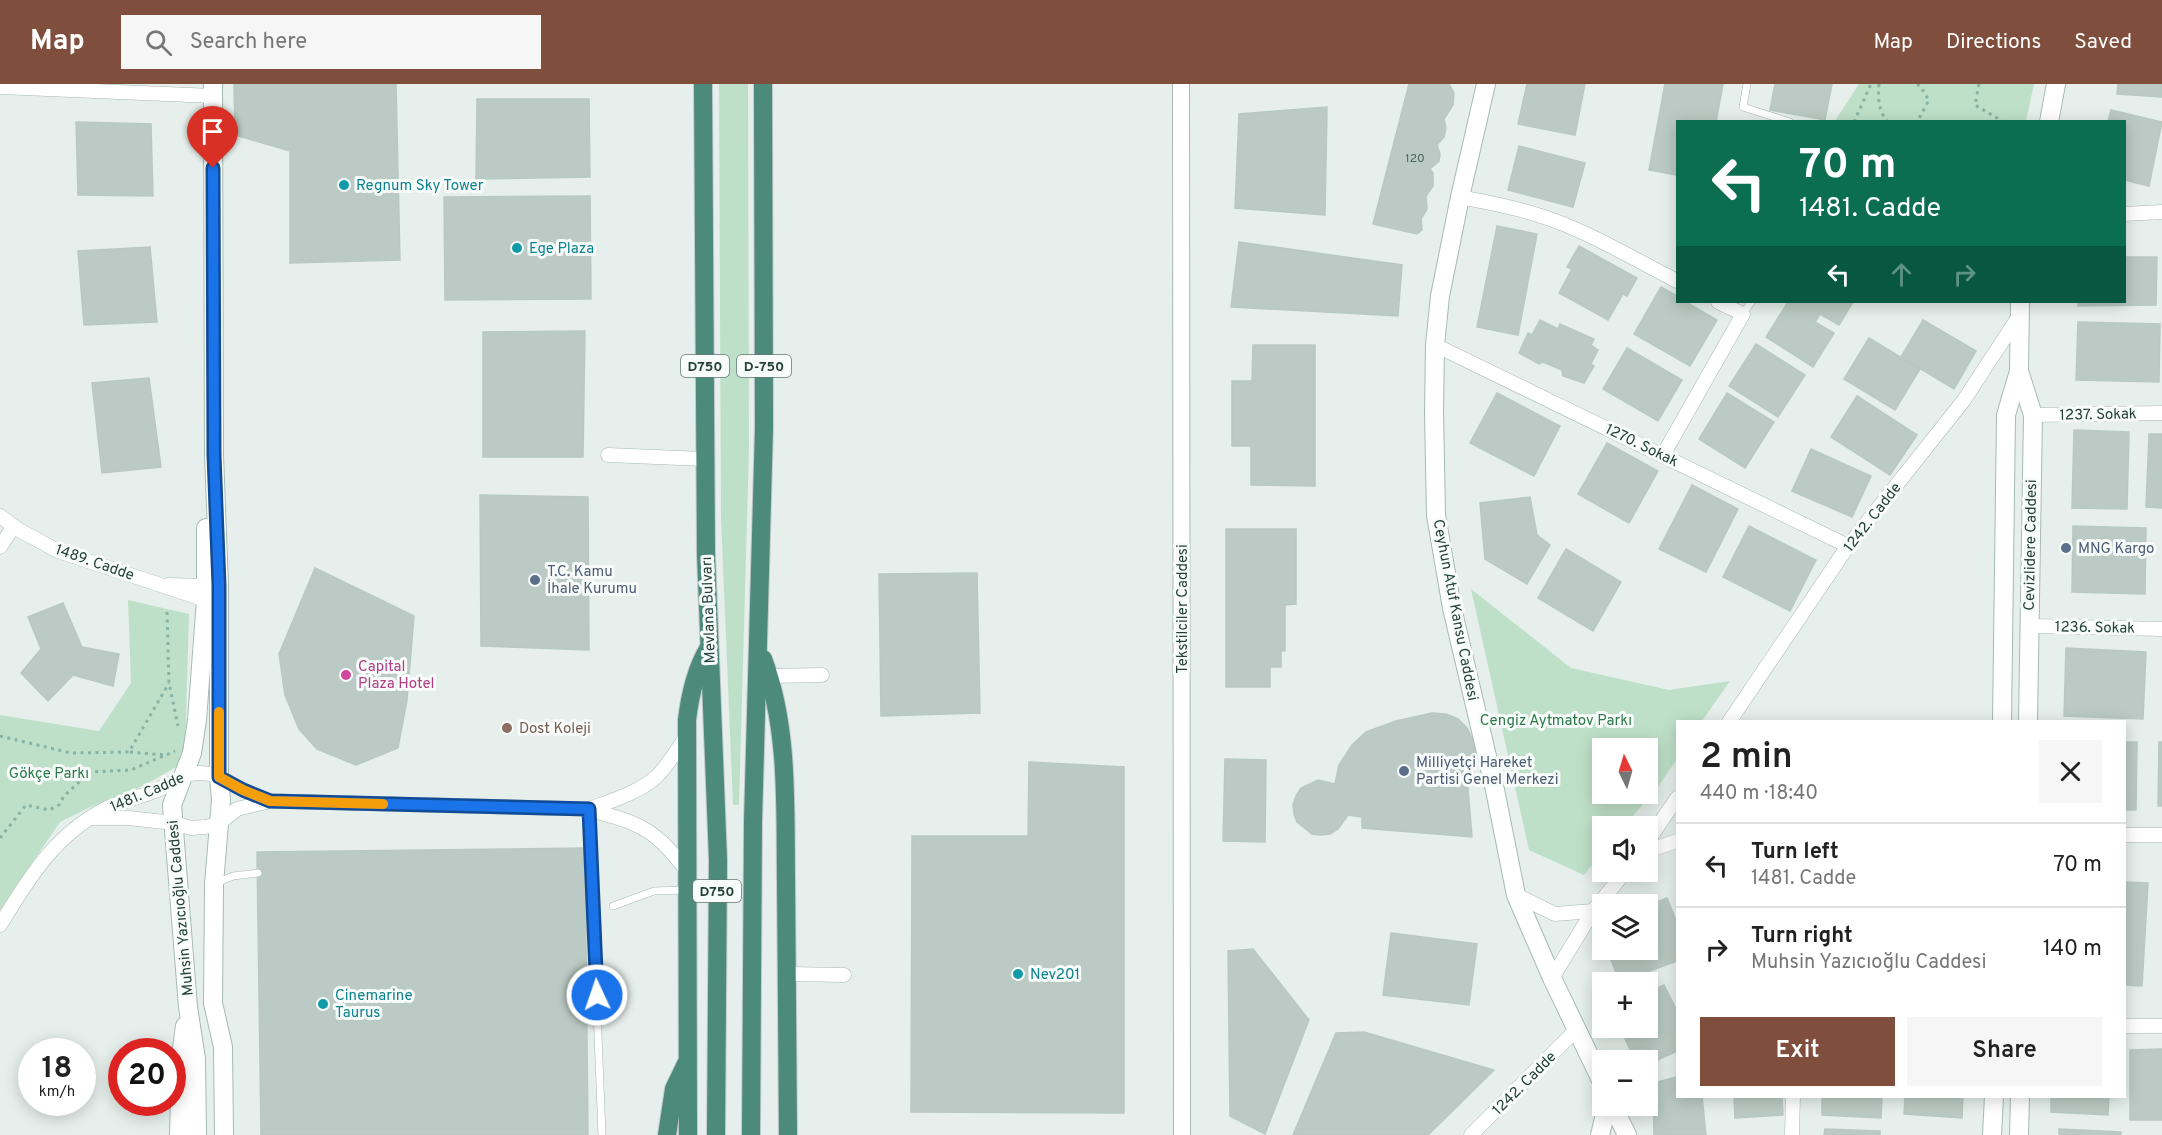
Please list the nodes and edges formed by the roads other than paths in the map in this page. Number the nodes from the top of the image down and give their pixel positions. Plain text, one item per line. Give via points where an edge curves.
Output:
1 (703, 84) edge
2 (763, 84) edge
3 (1181, 84) edge
4 (1486, 84) edge
5 (1747, 84) edge
6 (2056, 84) edge
7 (0, 87) edge
8 (213, 90) edge
9 (1784, 120) edge
10 (2049, 120) edge
11 (1460, 196) junction
12 (2162, 212) edge
13 (2126, 214) edge
14 (1676, 280) edge
15 (1720, 303) edge
16 (1750, 303) edge
17 (2019, 309) edge
18 (1743, 314) junction
19 (1435, 345) junction
20 (2019, 371) junction
21 (2162, 413) edge
22 (2033, 415) junction
23 (608, 455) dead end
24 (1663, 455) junction
25 (704, 459) junction
26 (0, 516) edge
27 (14, 526) junction
28 (1848, 546) junction
29 (0, 547) edge
30 (210, 595) junction
31 (2029, 626) junction
32 (2162, 629) edge
33 (709, 647) junction
34 (759, 649) junction
35 (822, 675) dead end
36 (768, 676) junction
37 (1730, 720) edge
38 (2002, 720) edge
39 (2028, 720) edge
40 (687, 736) junction
41 (183, 776) junction
42 (219, 777) junction
43 (1676, 799) edge
44 (270, 801) junction
45 (589, 809) junction
46 (92, 818) junction
47 (174, 823) junction
48 (218, 824) junction
49 (1658, 826) edge
50 (2126, 835) edge
51 (2162, 835) edge
52 (1676, 841) edge
53 (1658, 847) edge
54 (687, 871) junction
55 (258, 873) dead end
56 (1617, 882) edge
57 (214, 884) junction
58 (687, 890) junction
59 (1607, 894) edge
60 (1516, 895) junction
61 (613, 906) dead end
62 (1592, 911) edge
63 (1592, 913) edge
64 (0, 924) edge
65 (787, 974) junction
66 (844, 975) dead end
67 (1552, 978) junction
68 (213, 1003) junction
69 (188, 1007) junction
70 (2126, 1026) edge
71 (2162, 1026) edge
72 (1576, 1030) junction
73 (196, 1059) junction
74 (688, 1059) junction
75 (1592, 1062) edge
76 (1793, 1098) edge
77 (1994, 1098) edge
78 (2020, 1098) edge
79 (1607, 1116) edge
80 (1611, 1116) edge
81 (1616, 1116) edge
82 (179, 1135) edge
83 (197, 1135) edge
84 (224, 1135) edge
85 (602, 1135) edge
86 (667, 1135) edge
87 (688, 1135) edge
88 (716, 1135) edge
89 (751, 1135) edge
90 (788, 1135) edge
91 (1182, 1135) edge
92 (1471, 1135) edge
93 (1600, 1135) edge
94 (1613, 1135) edge
95 (1627, 1135) edge
96 (1792, 1135) edge
97 (1992, 1135) edge
98 (2019, 1135) edge

1 - 25 highway, Mevlana Bulvarı / D750
2 - 34 highway, D-750 via 764,428
3 - 91 street, Tekstilciler Caddesi
4 - 11 main road, Ceyhun Atuf Kansu Caddesi
5 - 9 lane via 1743,107
6 - 10 main road
7 - 8 street
8 - 30 main road, Muhsin Yazıcıoğlu Caddesi via 214,455
11 - 14 street via 1554,220
11 - 19 main road, Ceyhun Atuf Kansu Caddesi via 1440,296
12 - 13 street
15 - 18 street
16 - 18 lane
17 - 20 main road, Cevizlidere Caddesi
17 - 28 street, 1242. Cadde via 1964,400
18 - 24 street
19 - 24 street, 1270. Sokak
19 - 60 main road, Ceyhun Atuf Kansu Caddesi via 1436,515 1452,608
20 - 22 main road, Cevizlidere Caddesi
20 - 38 main road, Cevizlidere Caddesi via 2006,415
21 - 22 street, 1237. Sokak
22 - 31 main road, Cevizlidere Caddesi
23 - 25 street
24 - 28 street, 1270. Sokak
25 - 33 highway, Mevlana Bulvarı / D750
26 - 27 street, 1489. Cadde
27 - 29 street
27 - 30 street, 1489. Cadde via 58,551 180,593
28 - 37 street, 1242. Cadde
30 - 41 main road, Muhsin Yazıcıoğlu Caddesi via 197,720 192,753
30 - 42 main road, Muhsin Yazıcıoğlu Caddesi
31 - 32 street, 1236. Sokak
31 - 39 main road, Cevizlidere Caddesi
33 - 40 highway via 693,687
33 - 88 highway, Mevlana Bulvarı / D750 via 718,860
34 - 36 highway
34 - 89 highway, D750 via 753,821
35 - 36 street
36 - 65 highway via 781,746
40 - 45 street, 1481. Cadde via 649,783
40 - 54 highway
41 - 42 street, 1481. Cadde via 200,772
41 - 46 street, 1481. Cadde
41 - 47 main road, Muhsin Yazıcıoğlu Caddesi via 172,805
42 - 44 street, 1481. Cadde
42 - 48 main road, Muhsin Yazıcıoğlu Caddesi
43 - 49 street
44 - 45 street, 1481. Cadde
44 - 48 street, 1481. Cadde via 237,809
45 - 54 street, 1481. Cadde via 635,824 663,843
45 - 85 lane
46 - 47 street, 1481. Cadde
46 - 64 street, 1481. Cadde via 46,855
47 - 48 street, 1481. Cadde via 191,828
47 - 69 main road, Muhsin Yazıcıoğlu Caddesi
48 - 57 main road, Muhsin Yazıcıoğlu Caddesi
50 - 51 street
52 - 53 street
54 - 58 highway
55 - 57 lane via 233,876
56 - 59 street
57 - 68 main road, Muhsin Yazıcıoğlu Caddesi
58 - 61 lane via 654,891
58 - 74 highway
60 - 62 street via 1556,914
60 - 67 main road, Ceyhun Atuf Kansu Caddesi
63 - 67 street
65 - 66 street
65 - 90 highway
67 - 72 main road, Ceyhun Atuf Kansu Caddesi
68 - 73 main road, Muhsin Yazıcıoğlu Caddesi
68 - 84 main road, Muhsin Yazıcıoğlu Caddesi via 223,1047
69 - 73 main road, Muhsin Yazıcıoğlu Caddesi
69 - 82 main road, Muhsin Yazıcıoğlu Caddesi via 181,1055
70 - 71 street
72 - 75 main road, Ceyhun Atuf Kansu Caddesi
72 - 92 street, 1242. Cadde
73 - 83 main road, Muhsin Yazıcıoğlu Caddesi
74 - 86 highway via 674,1089
74 - 87 highway
76 - 96 street
77 - 97 main road
78 - 98 main road
79 - 93 main road
80 - 94 main road
81 - 95 main road

